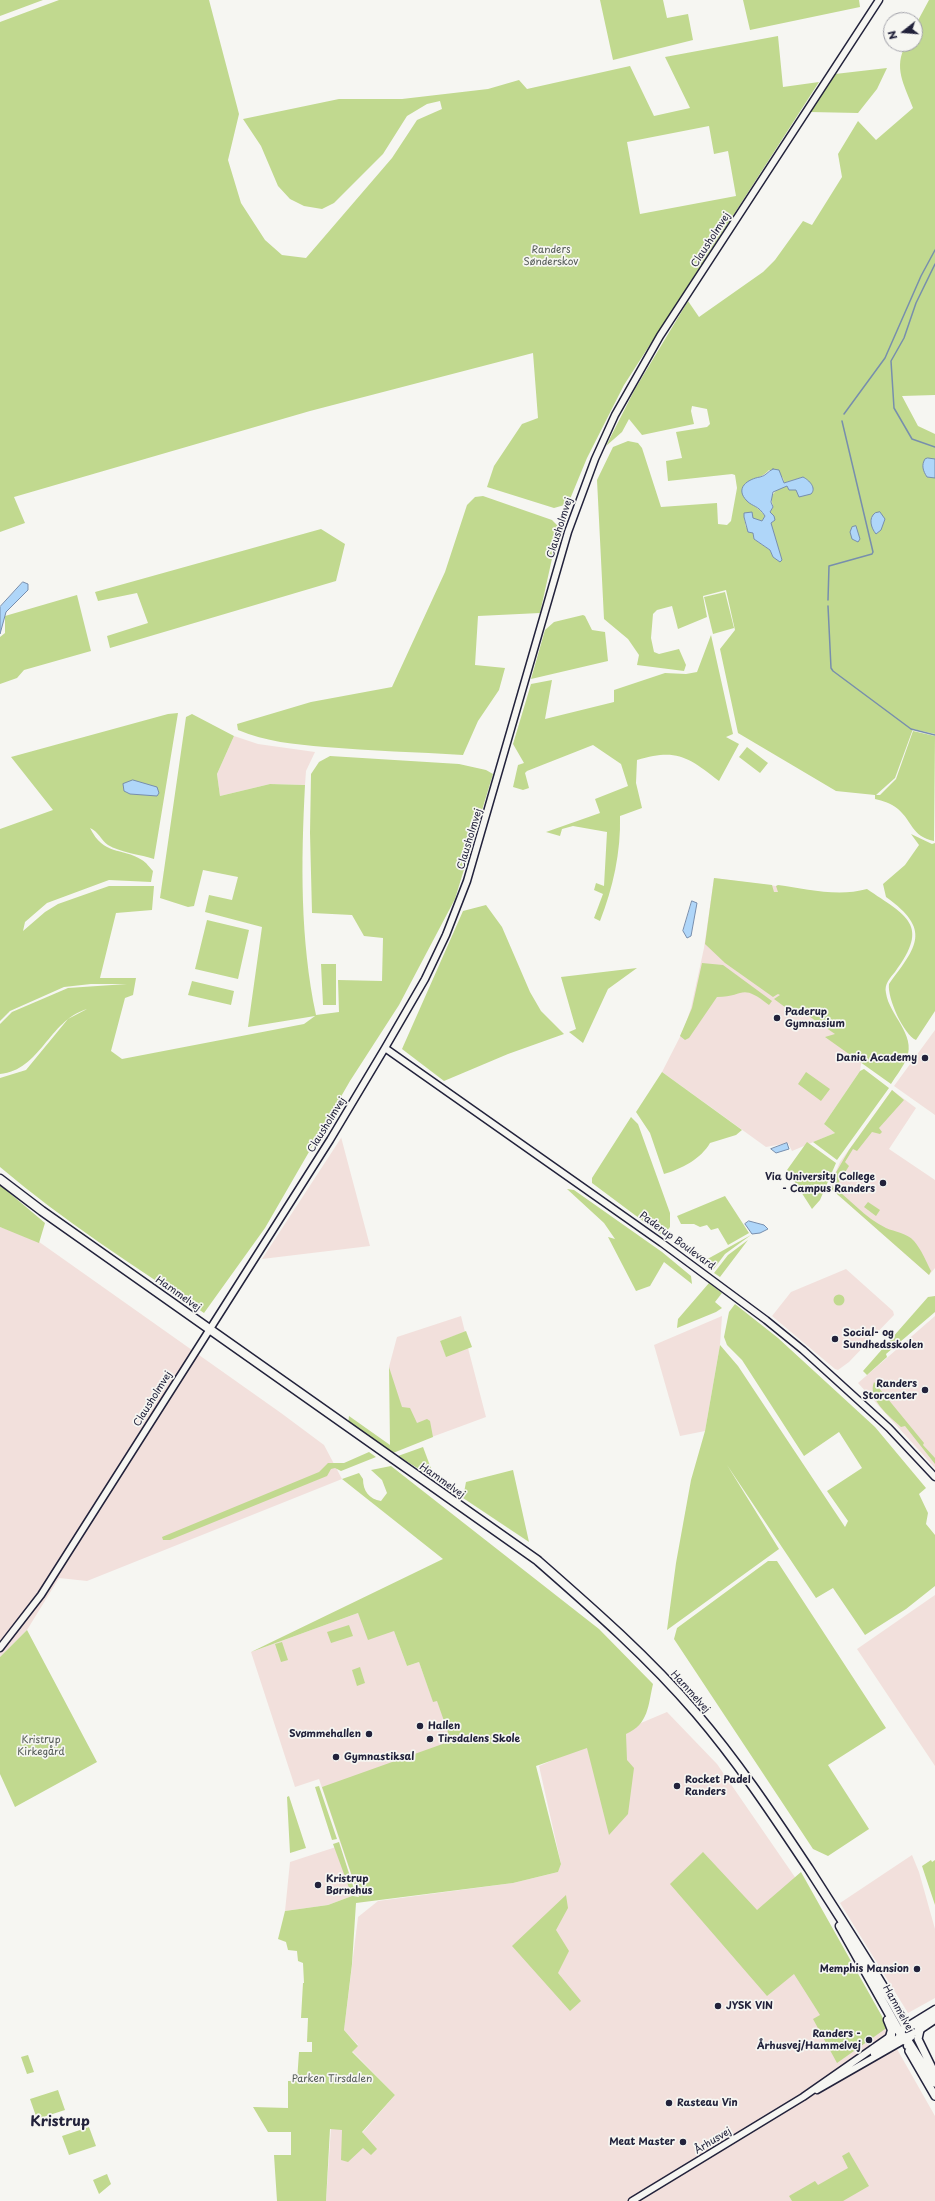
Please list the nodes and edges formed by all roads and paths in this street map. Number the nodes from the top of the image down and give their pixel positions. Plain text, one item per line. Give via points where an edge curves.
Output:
1 (879, 0) edge
2 (385, 1048) junction
3 (0, 1179) edge
4 (209, 1329) junction
5 (935, 1477) edge
6 (0, 1648) edge
7 (808, 1869) junction
8 (935, 2009) edge
9 (935, 2014) edge
10 (935, 2020) edge
11 (905, 2033) junction
12 (935, 2074) edge
13 (935, 2079) edge
14 (935, 2083) edge
15 (935, 2096) edge
16 (803, 2097) junction
17 (632, 2201) edge

1 - 2 street, Clausholmvej via 664,329 615,415 595,459 568,532 467,881 425,979
2 - 4 street, Clausholmvej via 330,1140
2 - 5 street, Paderup Boulevard via 747,1305 848,1390 889,1428
3 - 4 highway, Hammelvej
4 - 6 street, Clausholmvej via 41,1595
4 - 7 highway, Hammelvej via 537,1560 603,1618 663,1678 723,1746 771,1811
7 - 11 highway, Hammelvej
7 - 11 highway, Hammelvej via 871,1965
8 - 11 street, Århusvej
9 - 11 street
10 - 11 street, Århusvej
11 - 12 main road via 918,2039
11 - 13 main road, Hammelvej
11 - 14 main road
11 - 15 main road, Hammelvej
11 - 16 street, Århusvej
11 - 16 street, Århusvej via 848,2073
16 - 17 street, Århusvej

